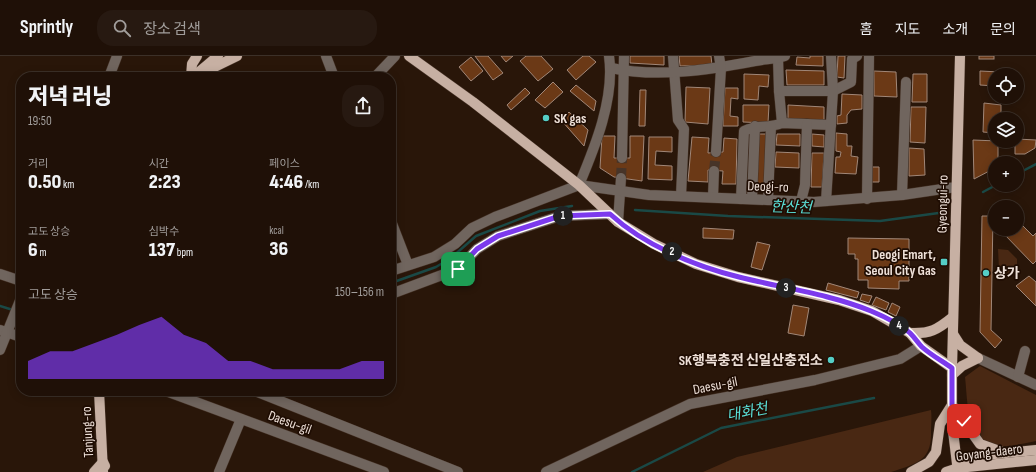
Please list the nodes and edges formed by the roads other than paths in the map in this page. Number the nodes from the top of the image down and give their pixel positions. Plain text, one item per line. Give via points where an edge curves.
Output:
1 (117, 56) edge
2 (197, 56) edge
3 (218, 56) edge
4 (237, 56) edge
5 (326, 56) edge
6 (395, 56) edge
7 (409, 56) edge
8 (609, 56) edge
9 (624, 56) edge
10 (673, 56) edge
11 (719, 56) edge
12 (831, 56) edge
13 (857, 56) edge
14 (869, 56) edge
15 (960, 56) edge
16 (782, 57) edge
17 (611, 68) junction
18 (721, 68) junction
19 (624, 71) junction
20 (111, 72) edge
21 (192, 72) edge
22 (198, 72) edge
23 (203, 72) edge
24 (332, 72) edge
25 (380, 72) edge
26 (674, 72) junction
27 (906, 82) dead end
28 (779, 91) junction
29 (833, 91) junction
30 (782, 123) junction
31 (807, 124) junction
32 (831, 125) junction
33 (755, 126) junction
34 (771, 126) junction
35 (716, 152) tunnel mouth
36 (622, 158) tunnel mouth
37 (714, 171) tunnel mouth
38 (621, 178) tunnel mouth
39 (579, 185) junction
40 (956, 187) junction
41 (620, 191) junction
42 (902, 195) junction
43 (681, 196) junction
44 (713, 197) junction
45 (740, 199) junction
46 (752, 199) junction
47 (867, 199) junction
48 (768, 200) junction
49 (801, 201) junction
50 (826, 201) junction
51 (610, 214) junction
52 (618, 222) junction
53 (396, 234) edge
54 (408, 265) junction
55 (396, 269) edge
56 (0, 274) edge
57 (16, 279) edge
58 (396, 292) edge
59 (16, 308) edge
60 (953, 317) junction
61 (6, 329) edge
62 (910, 333) junction
63 (953, 333) junction
64 (16, 334) edge
65 (921, 346) junction
66 (0, 350) edge
67 (1025, 351) dead end
68 (978, 358) junction
69 (952, 372) junction
70 (1018, 377) junction
71 (1036, 385) edge
72 (99, 396) edge
73 (179, 396) edge
74 (268, 396) edge
75 (952, 405) junction
76 (241, 419) junction
77 (1036, 450) edge
78 (1005, 453) junction
79 (1036, 460) edge
80 (103, 467) edge
81 (958, 470) edge
82 (94, 472) edge
83 (110, 472) edge
84 (219, 472) edge
85 (384, 472) edge
86 (458, 472) edge
87 (546, 472) edge
88 (911, 472) edge
89 (946, 472) edge

1 - 20 street
2 - 21 main road via 192,64
3 - 22 main road
4 - 23 main road
5 - 24 street
6 - 25 street
7 - 39 main road, Deogi-ro via 473,102
8 - 17 street
9 - 19 street
10 - 26 street
11 - 18 street
12 - 29 street
13 - 29 street via 852,59 851,82
14 - 47 street
15 - 40 main road, Gyeongui-ro
16 - 18 street
16 - 28 street
17 - 19 street
17 - 39 street via 602,125
18 - 26 street
18 - 35 street
19 - 26 street
19 - 36 street
26 - 43 street via 678,120 684,129
27 - 42 street
28 - 29 street
28 - 30 street
29 - 32 street
30 - 31 street
30 - 34 street
31 - 32 street
31 - 49 street via 805,185
32 - 50 street
33 - 34 street
33 - 45 street via 744,131
33 - 46 street
34 - 48 street
37 - 44 street
38 - 41 street
39 - 41 street, Deogi-ro
39 - 51 main road
39 - 54 street, Deogi-ro via 489,220 472,228 455,244 434,257
40 - 42 street, Deogi-ro
40 - 60 main road, Gyeongui-ro
41 - 43 street, Deogi-ro
41 - 52 street
42 - 47 street, Deogi-ro
43 - 44 street, Deogi-ro
44 - 45 street, Deogi-ro
45 - 46 street, Deogi-ro
46 - 48 street, Deogi-ro
47 - 50 street, Deogi-ro
48 - 49 street, Deogi-ro
49 - 50 street, Deogi-ro
51 - 52 main road
51 - 58 street via 560,216 498,236 477,249 458,269
52 - 62 main road via 654,244 696,264 738,277 839,300 872,311
53 - 54 street
54 - 55 street, Deogi-ro
56 - 57 street
59 - 61 street
60 - 62 main road via 938,329 928,333
60 - 63 main road, Gyeongui-ro
61 - 64 street
61 - 66 street
62 - 65 main road
63 - 68 main road via 960,345
63 - 69 main road, Gyeongui-ro
65 - 69 main road
65 - 87 street, Daesu-gil via 900,359 815,380 690,404
67 - 70 street
68 - 69 main road
68 - 70 street
69 - 75 main road, Gyeongui-ro
70 - 71 street
72 - 80 main road, Tanjung-ro
73 - 76 street, Daesu-gil
74 - 86 street
75 - 78 main road via 980,444
75 - 81 main road, Gyeongui-ro
75 - 88 main road via 940,424 934,457
76 - 84 street
76 - 85 street, Daesu-gil
77 - 78 main road
78 - 81 main road via 985,455
79 - 81 main road, Goyang-daero
80 - 82 main road
80 - 83 main road
81 - 89 main road, Goyang-daero

